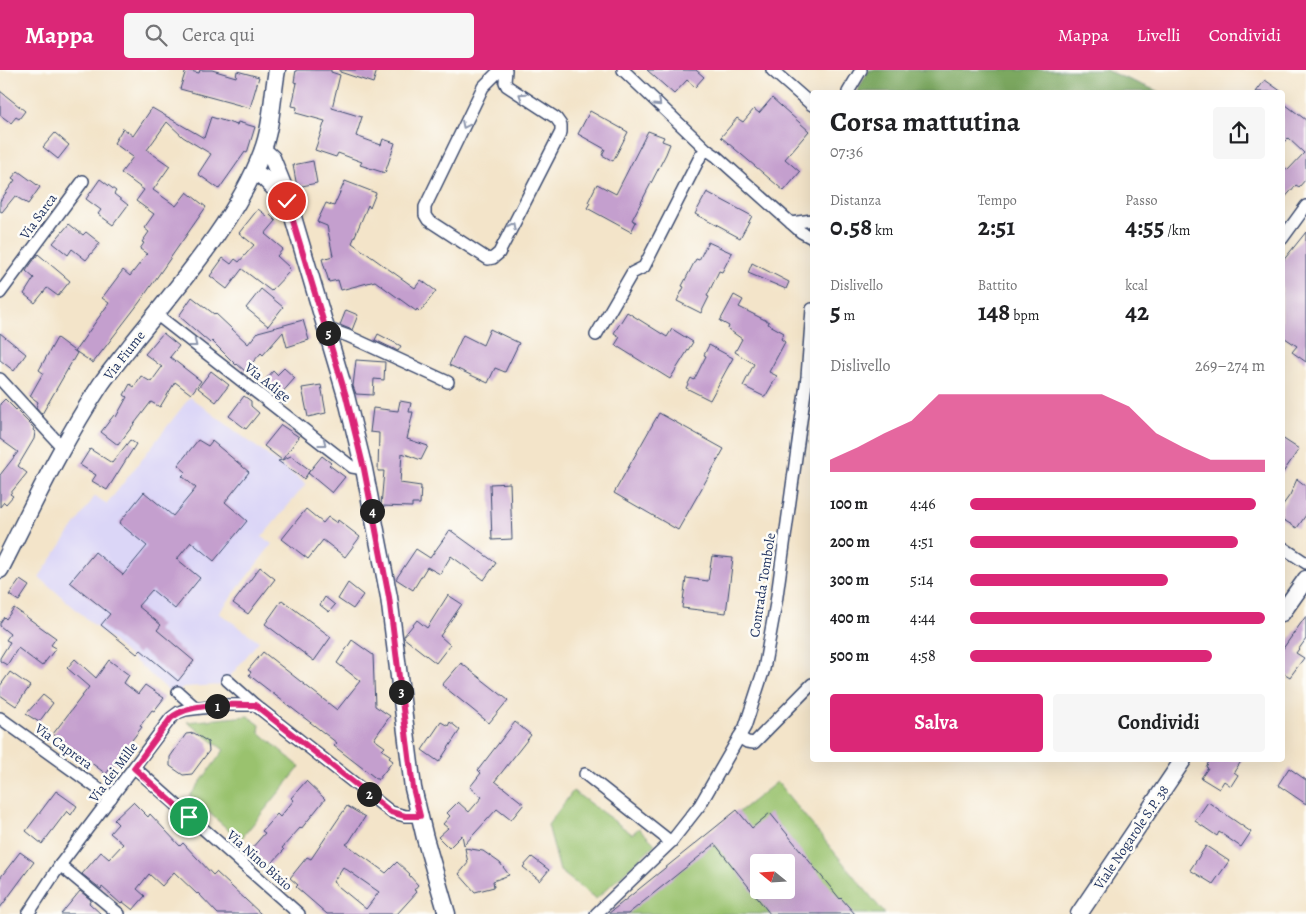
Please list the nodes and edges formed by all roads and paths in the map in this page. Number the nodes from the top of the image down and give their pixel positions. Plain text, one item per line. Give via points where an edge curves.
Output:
1 (277, 70) edge
2 (500, 70) edge
3 (506, 70) edge
4 (623, 70) edge
5 (772, 70) edge
6 (861, 70) edge
7 (488, 81) junction
8 (507, 86) junction
9 (849, 90) edge
10 (810, 103) edge
11 (263, 150) junction
12 (707, 150) junction
13 (254, 172) junction
14 (83, 181) dead end
15 (287, 201) junction
16 (1306, 206) edge
17 (810, 221) edge
18 (791, 223) junction
19 (1285, 235) edge
20 (810, 237) edge
21 (0, 293) edge
22 (156, 314) junction
23 (326, 328) junction
24 (596, 335) dead end
25 (810, 336) edge
26 (0, 379) edge
27 (448, 382) dead end
28 (63, 448) junction
29 (364, 469) junction
30 (1285, 549) edge
31 (1306, 563) edge
32 (0, 570) edge
33 (1306, 579) edge
34 (1285, 609) edge
35 (227, 680) dead end
36 (810, 686) edge
37 (178, 692) dead end
38 (255, 705) junction
39 (196, 708) junction
40 (0, 718) edge
41 (739, 737) junction
42 (1182, 762) edge
43 (134, 768) junction
44 (585, 774) dead end
45 (111, 798) junction
46 (420, 816) junction
47 (672, 842) junction
48 (60, 865) junction
49 (28, 914) edge
50 (119, 914) edge
51 (299, 914) edge
52 (447, 914) edge
53 (596, 914) edge
54 (1079, 914) edge

1 - 11 street, Via Fiume
2 - 7 street
3 - 8 street
4 -> 12 street
5 - 10 street
6 - 9 street
7 - 8 street
7 -> 8 street via 425,208 428,220 488,260 499,253 561,132 556,118
11 - 13 street, Via Fiume
11 - 15 street via 277,168
12 - 18 street
12 - 24 street via 701,155 644,267 632,273
13 - 15 street
13 - 22 street, Via Fiume via 229,217
14 - 21 street, Via Sarca
15 - 23 street
16 - 19 street
17 - 18 street
18 - 20 street
22 - 28 street, Via Fiume via 102,383
22 -> 29 street, Via Adige via 352,466
23 - 27 street
23 - 29 street
25 - 41 street, Contrada Tombole via 776,603 764,669
26 - 28 street
28 - 32 street, Via Fiume
29 - 46 street via 389,597 413,788
30 - 31 street
33 - 34 street
35 - 38 street
36 - 41 street via 754,743
37 - 39 street
38 - 39 street, Via dei Mille
38 - 46 street via 391,812
39 - 43 street, Via dei Mille via 179,712 171,718
40 - 45 street, Via Caprera
41 - 47 street, Contrada Tombole via 700,805
42 - 54 street, Viale Nogarole S.P. 38
43 - 45 street, Via dei Mille
43 - 51 street, Via Nino Bixio
44 - 47 street
45 - 48 street, Via dei Mille
46 - 52 street
47 - 53 street, Contrada Tombole
48 - 49 street, Via dei Mille
48 - 50 street

